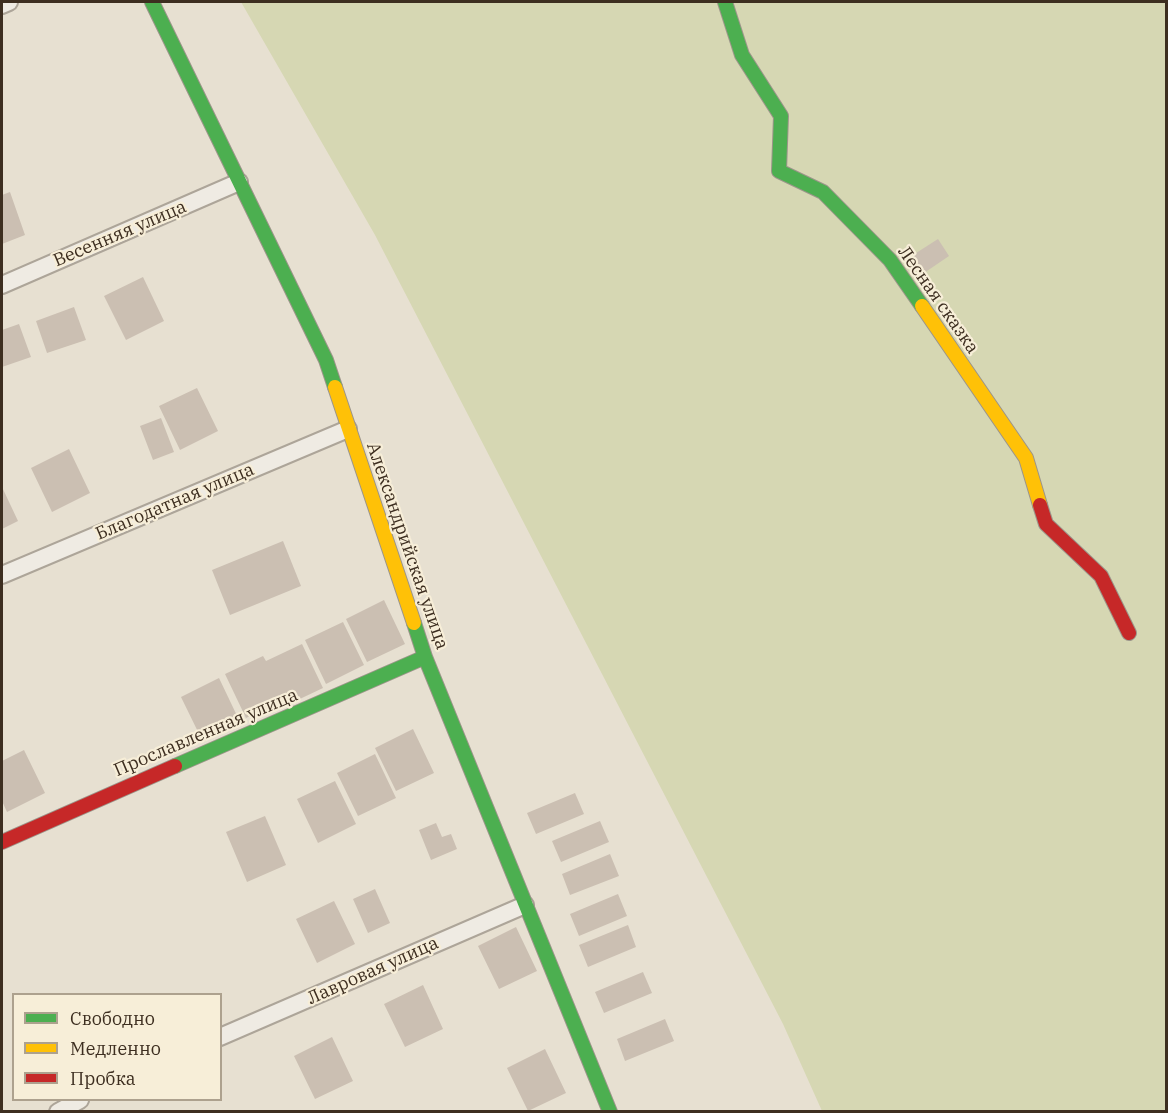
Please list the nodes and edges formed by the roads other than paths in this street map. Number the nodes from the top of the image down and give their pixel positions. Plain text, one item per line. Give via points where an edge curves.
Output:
1 (9, 2) edge
2 (152, 2) edge
3 (726, 2) edge
4 (2, 5) edge
5 (239, 182) junction
6 (2, 285) edge
7 (348, 429) junction
8 (2, 575) edge
9 (1129, 633) dead end
10 (425, 657) junction
11 (2, 842) edge
12 (525, 905) junction
13 (222, 1036) edge
14 (78, 1101) edge
15 (58, 1112) edge
16 (610, 1112) edge

1 - 4 street
2 - 5 street, Александрийская улица
3 - 9 street, Лесная сказка via 742,54 781,117 779,171 823,192 890,260 1026,458 1046,524 1101,576
5 - 6 street, Весенняя улица
5 - 7 street, Александрийская улица via 326,360
7 - 8 street, Благодатная улица
7 - 10 street, Александрийская улица
10 - 11 street, Прославленная улица
10 - 12 street, Александрийская улица
12 - 13 street, Лавровая улица
12 - 16 street, Александрийская улица
14 - 15 street

